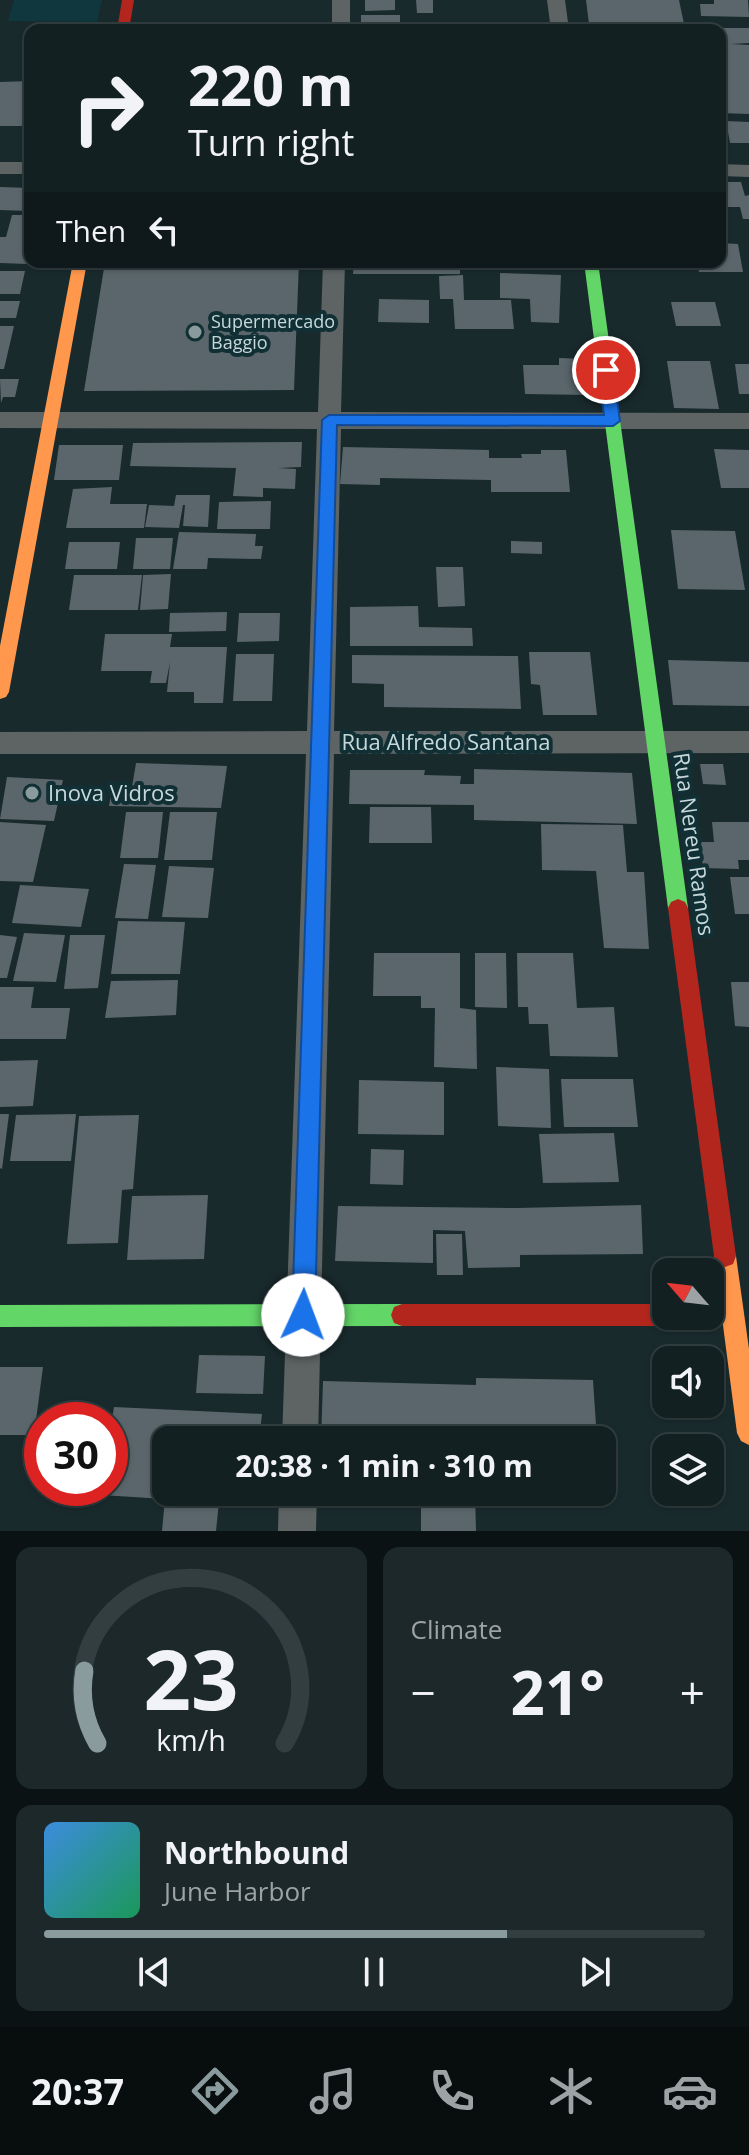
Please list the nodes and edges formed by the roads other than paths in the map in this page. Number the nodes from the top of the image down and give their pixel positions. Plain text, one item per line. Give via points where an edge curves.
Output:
1 (128, 0) edge
2 (341, 0) edge
3 (556, 0) edge
4 (124, 24) edge
5 (341, 24) edge
6 (559, 24) edge
7 (0, 168) edge
8 (24, 168) edge
9 (726, 170) edge
10 (749, 171) edge
11 (79, 268) edge
12 (334, 268) edge
13 (592, 268) edge
14 (50, 419) junction
15 (0, 420) edge
16 (329, 420) junction
17 (613, 421) junction
18 (749, 421) edge
19 (0, 692) edge
20 (656, 742) junction
21 (749, 742) edge
22 (0, 743) edge
23 (320, 743) junction
24 (303, 1315) junction
25 (652, 1315) edge
26 (741, 1315) edge
27 (0, 1316) edge
28 (300, 1426) edge
29 (749, 1433) edge
30 (298, 1506) edge
31 (297, 1531) edge

1 - 4 street
2 - 5 street
3 - 6 street
7 - 8 street
9 - 10 street
11 - 14 street
12 - 16 street
13 - 17 street, Rua Nereu Ramos
14 - 15 street
14 - 16 street
14 - 19 street
16 - 17 street
16 - 23 street
17 - 18 street
17 - 20 street, Rua Nereu Ramos
20 - 21 street, Rua Alfredo Santana
20 - 23 street, Rua Alfredo Santana
20 - 26 street, Rua Nereu Ramos
22 - 23 street, Rua Alfredo Santana
23 - 24 street
24 - 25 street
24 - 27 street
24 - 28 street
26 - 29 street, Rua Nereu Ramos
30 - 31 street

